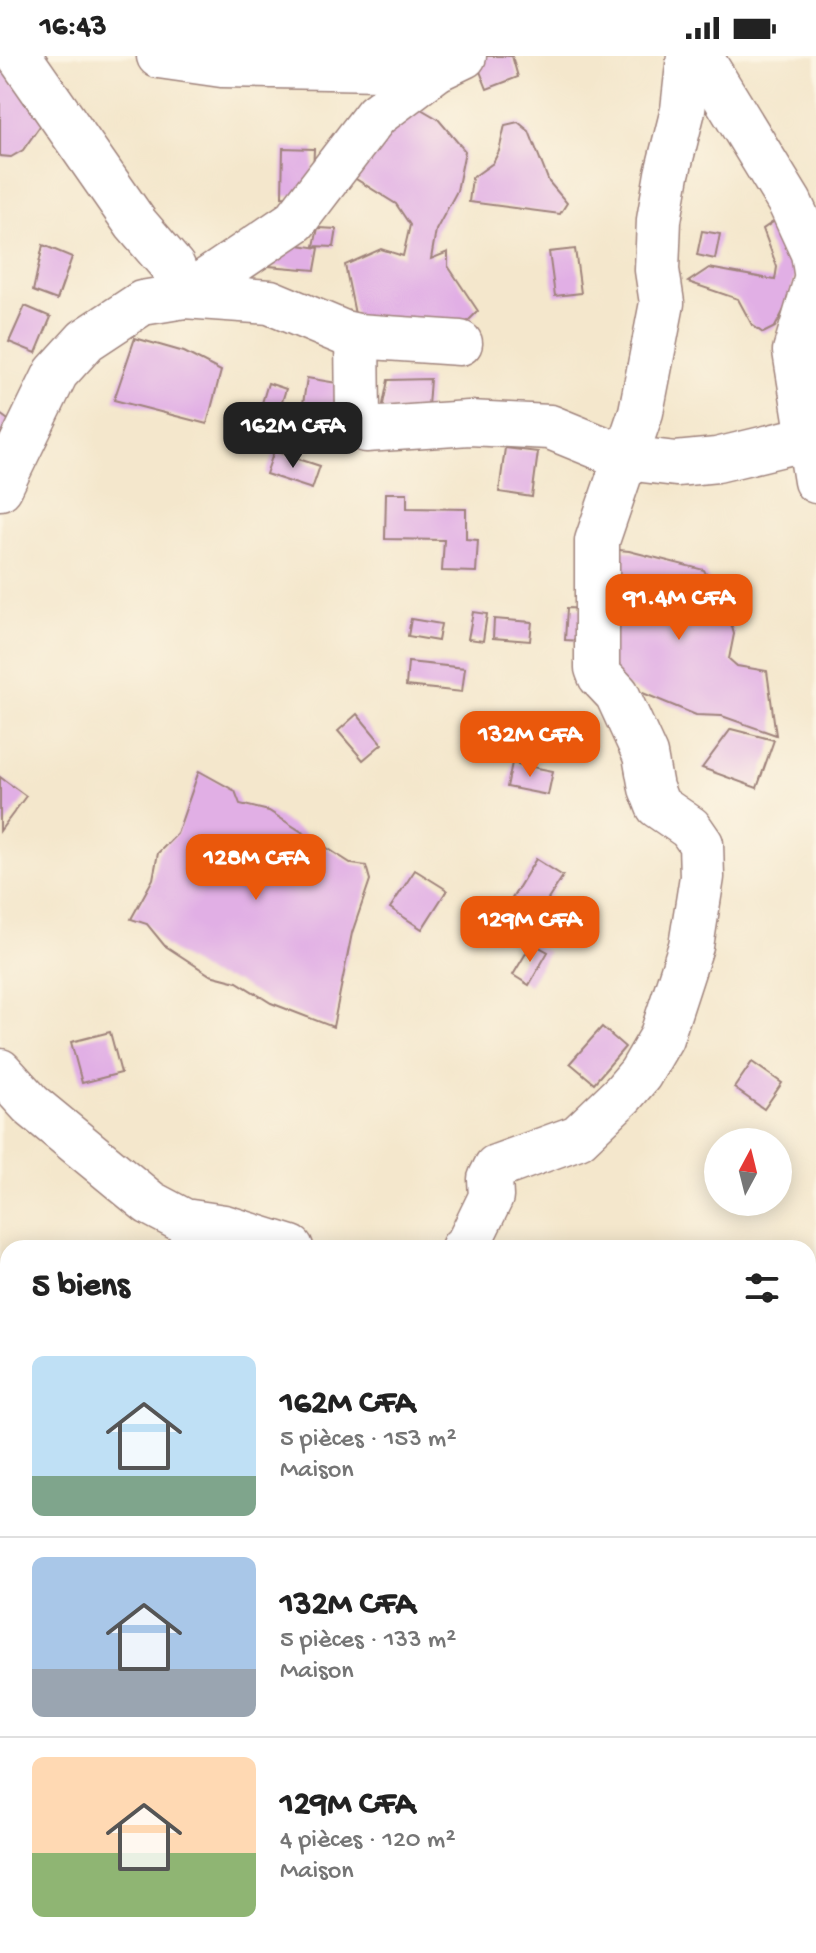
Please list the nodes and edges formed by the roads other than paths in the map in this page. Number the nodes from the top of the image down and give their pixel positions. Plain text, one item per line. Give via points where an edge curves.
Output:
1 (19, 56) edge
2 (159, 56) edge
3 (689, 56) edge
4 (700, 56) edge
5 (450, 62) edge
6 (337, 66) junction
7 (376, 115) junction
8 (816, 272) edge
9 (816, 280) edge
10 (184, 296) junction
11 (357, 336) junction
12 (460, 343) dead end
13 (813, 436) edge
14 (626, 458) junction
15 (816, 481) edge
16 (0, 488) edge
17 (0, 1071) edge
18 (265, 1240) edge
19 (470, 1240) edge

1 - 10 street via 136,224 173,267
2 - 6 street via 222,65
3 - 14 street via 659,220 662,303 641,412
4 - 8 street via 790,203
5 - 6 street
5 - 7 street
6 - 7 street
7 - 10 street via 295,221
9 - 13 street via 795,351
10 - 11 street via 270,302
10 - 16 street via 142,303 86,340 56,373
11 - 12 street
11 - 14 street via 358,417 366,430 469,423 550,427
13 - 14 street via 717,460 676,464
13 - 15 street
14 - 19 street via 597,541 597,668 617,694 645,755 658,806 690,828 701,844 702,877 691,946 661,1038 640,1074 578,1137 496,1167 491,1197
17 - 18 street via 31,1105 150,1203 184,1221

